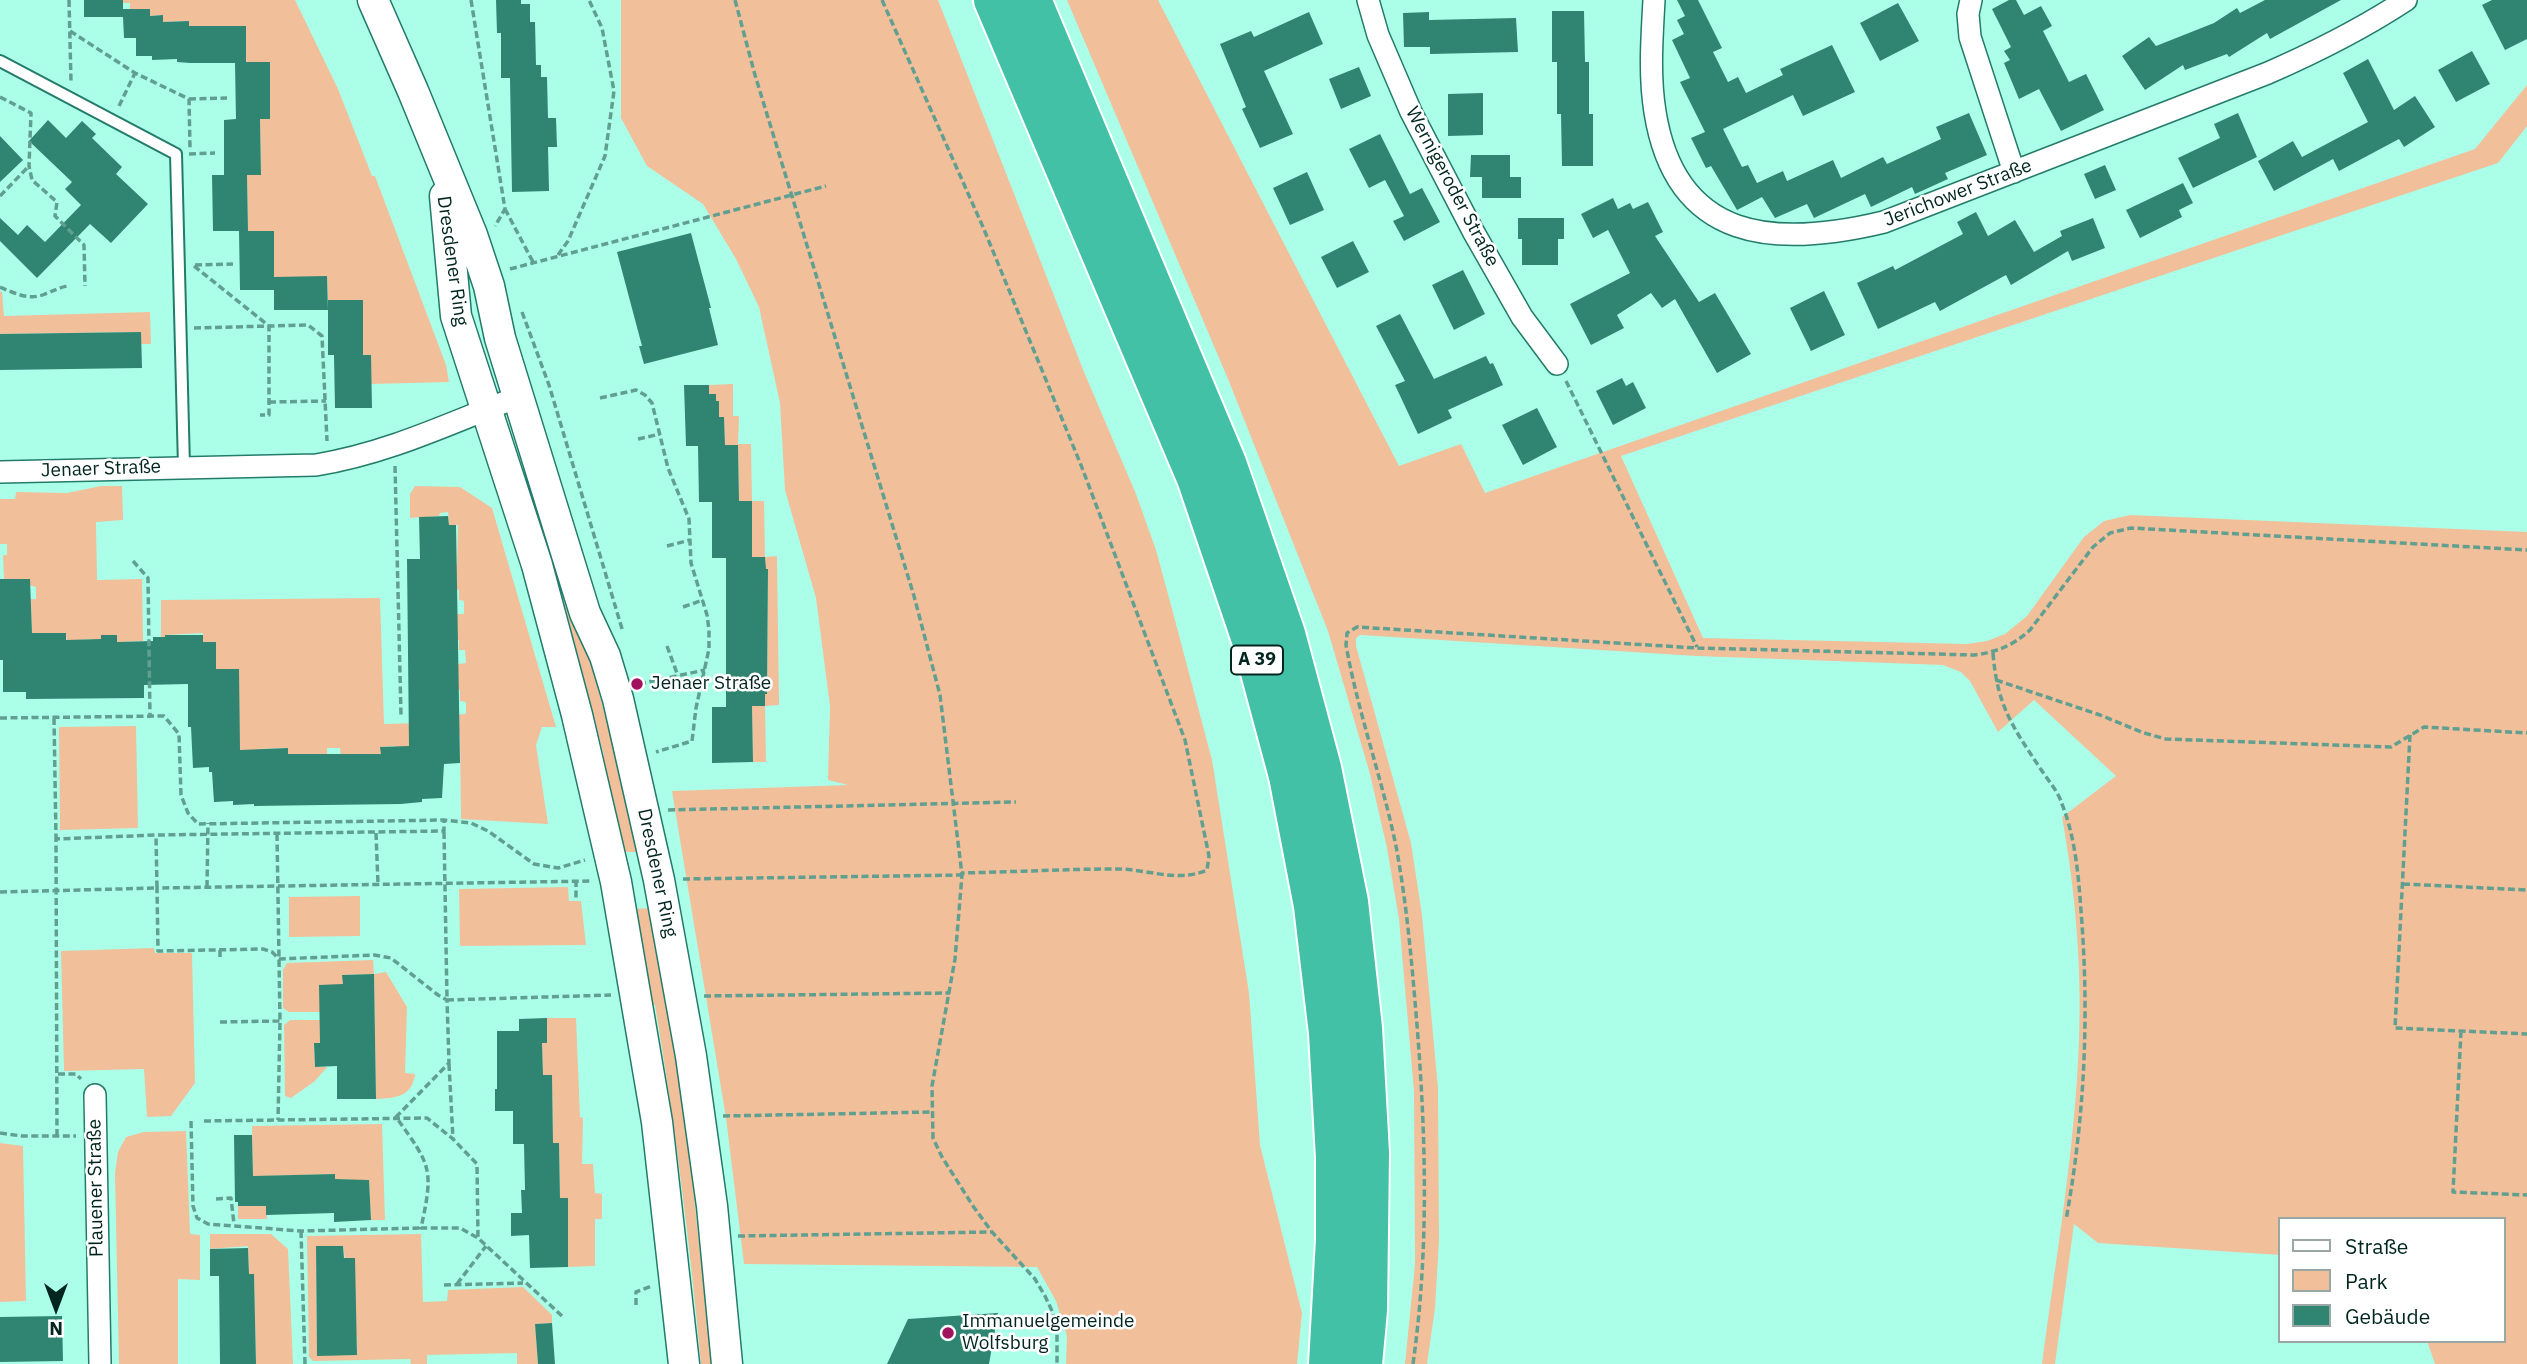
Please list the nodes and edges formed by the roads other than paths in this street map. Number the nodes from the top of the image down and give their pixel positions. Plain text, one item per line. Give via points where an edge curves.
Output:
1 (362, 0) edge
2 (373, 0) edge
3 (993, 0) edge
4 (1032, 0) edge
5 (1368, 0) edge
6 (1654, 0) edge
7 (1971, 0) edge
8 (2406, 0) edge
9 (0, 61) edge
10 (2014, 172) junction
11 (1557, 364) road end
12 (518, 397) junction
13 (487, 409) junction
14 (184, 467) junction
15 (0, 472) edge
16 (95, 1095) dead end
17 (100, 1364) edge
18 (684, 1364) edge
19 (727, 1364) edge
20 (1328, 1364) edge
21 (1363, 1364) edge

1 - 13 street, Dresdener Ring via 443,192 456,316
2 - 12 street, Dresdener Ring via 471,234
3 - 20 highway, A 39 via 1196,478 1253,646 1288,776 1313,906 1328,1033 1335,1158
4 - 21 highway, A 39 via 1227,463 1286,634 1322,768 1349,902 1363,1028 1370,1153
5 - 11 street, Wernigeroder Straße via 1378,35 1423,135 1522,317
6 - 10 street, Jerichower Straße via 1651,65 1663,145 1694,201 1720,219 1778,235 1841,232 1884,222
7 - 10 street via 1970,37
8 - 10 street, Jerichower Straße via 2313,53
9 - 14 lane via 177,154
12 - 13 street
12 - 19 street, Dresdener Ring via 585,613 613,682 659,880 702,1131
13 - 14 street, Jenaer Straße via 355,458 316,465
13 - 18 street, Dresdener Ring via 550,614 615,882 657,1122
14 - 15 street, Jenaer Straße
16 - 17 street, Plauener Straße

